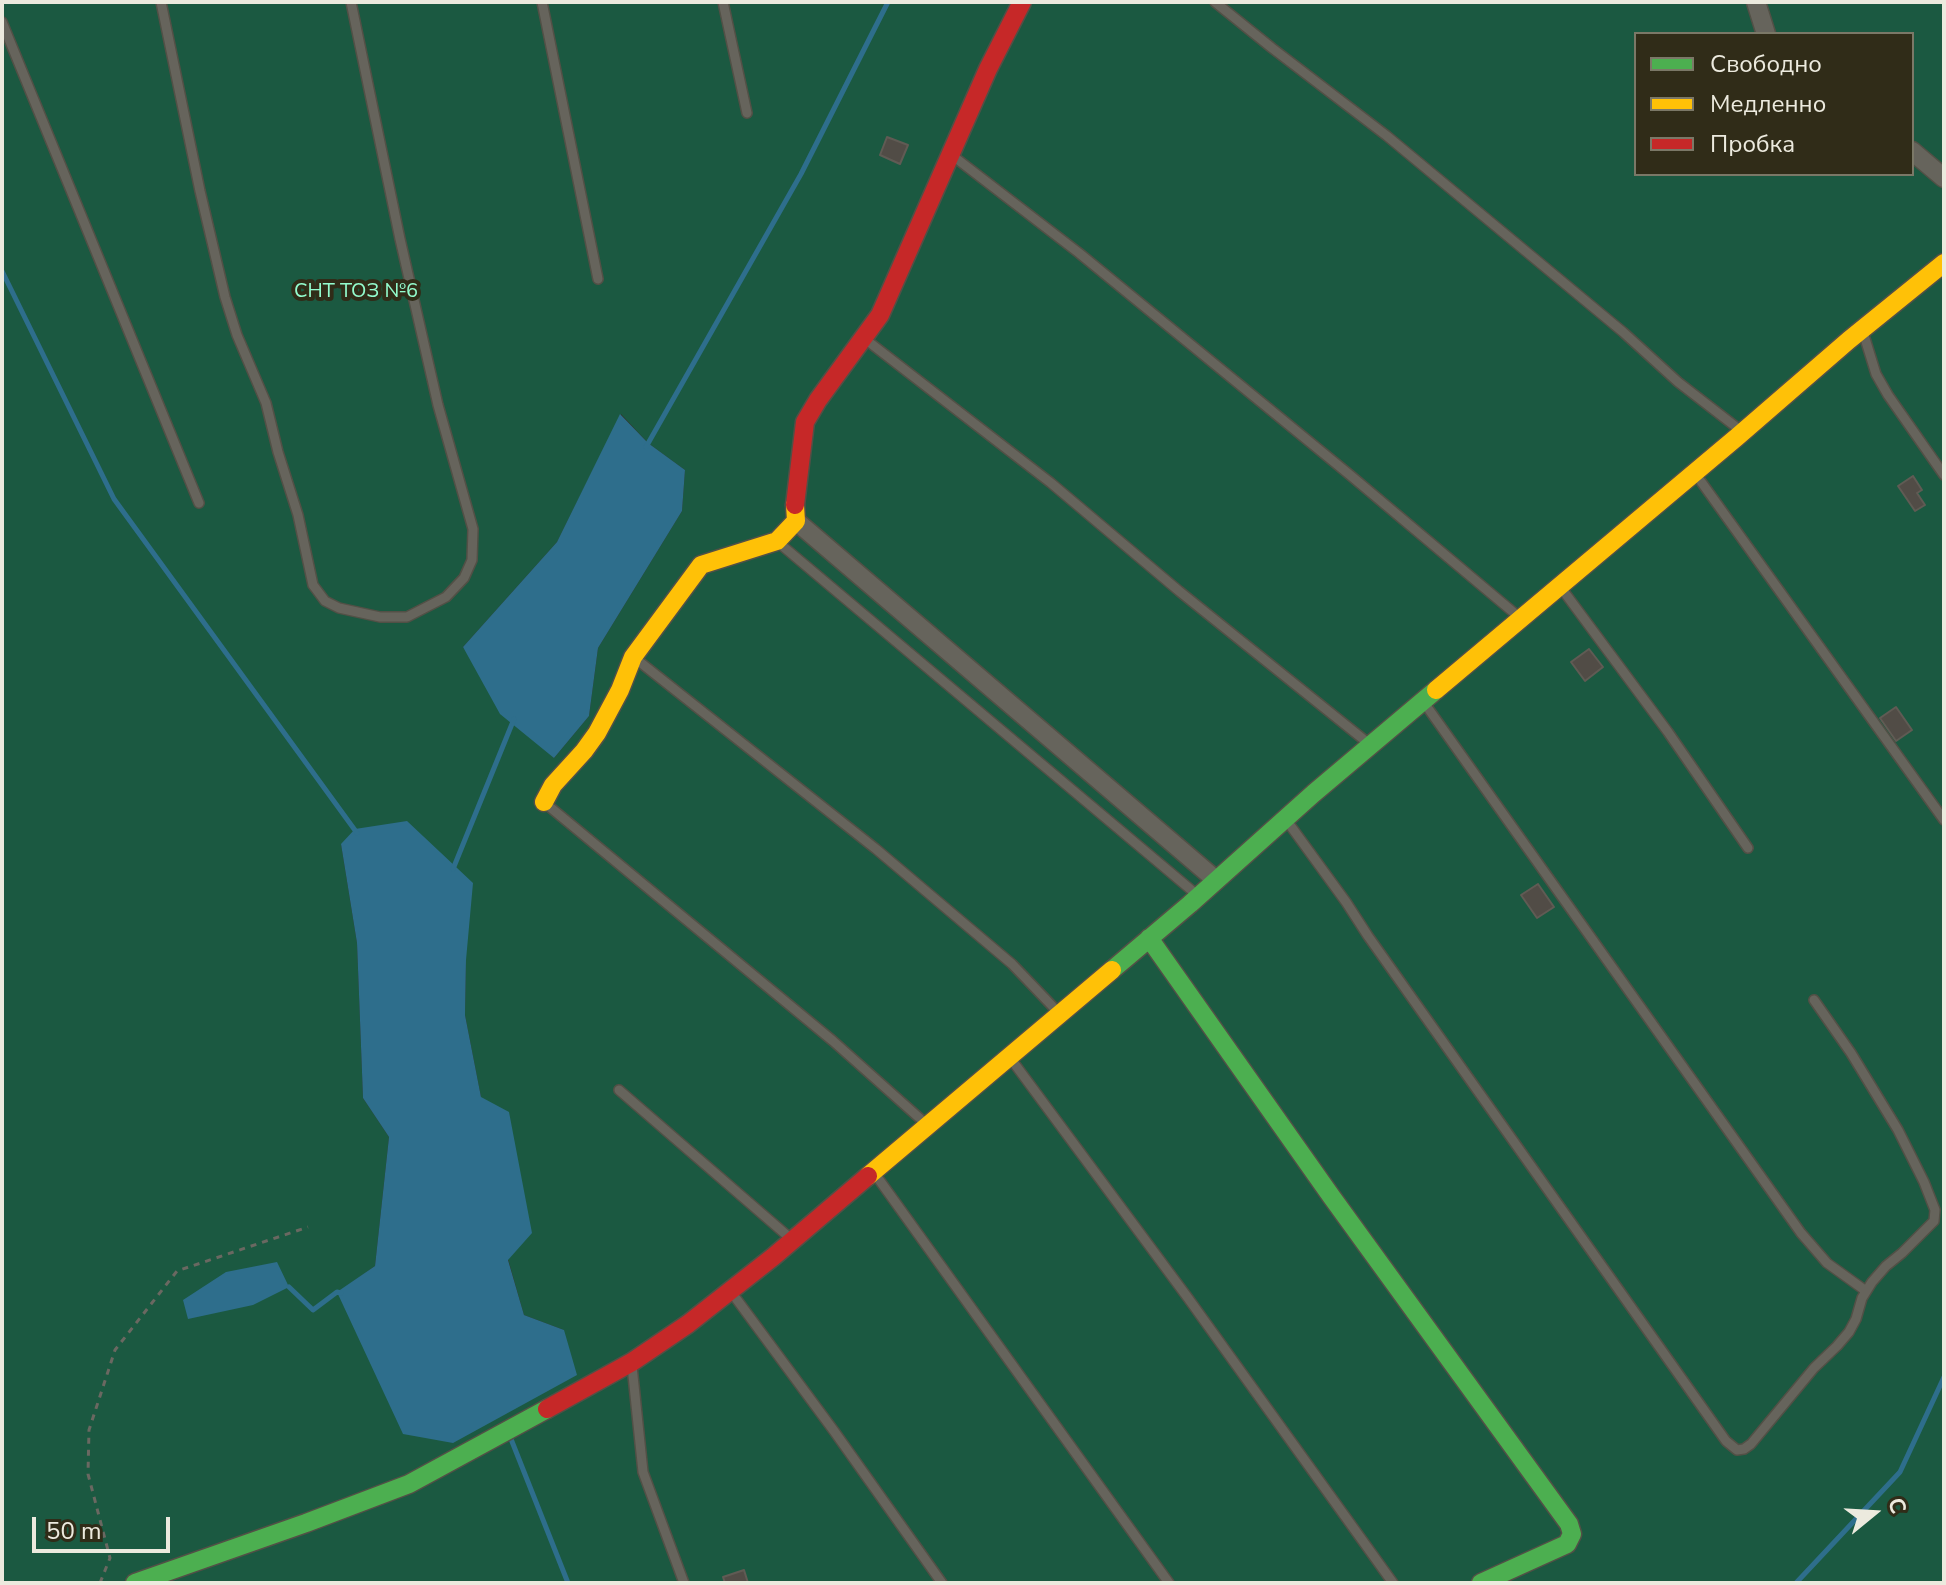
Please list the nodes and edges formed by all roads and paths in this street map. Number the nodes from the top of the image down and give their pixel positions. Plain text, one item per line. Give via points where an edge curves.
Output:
1 (161, 2) edge
2 (351, 2) edge
3 (542, 2) edge
4 (723, 2) edge
5 (1022, 2) edge
6 (1215, 2) edge
7 (1756, 2) edge
8 (2, 22) edge
9 (1765, 32) edge
10 (747, 113) dead end
11 (1914, 153) edge
12 (950, 154) junction
13 (1944, 178) edge
14 (1944, 263) edge
15 (598, 279) dead end
16 (1863, 328) junction
17 (863, 338) junction
18 (1742, 432) junction
19 (1695, 473) junction
20 (1944, 475) edge
21 (199, 503) dead end
22 (796, 521) junction
23 (777, 541) junction
24 (1560, 587) junction
25 (1521, 619) junction
26 (633, 657) junction
27 (1423, 701) junction
28 (1371, 745) junction
29 (544, 802) joint
30 (1285, 819) junction
31 (1944, 820) edge
32 (1748, 848) dead end
33 (1216, 880) junction
34 (1198, 896) junction
35 (1149, 938) junction
36 (1814, 1000) dead end
37 (1059, 1013) junction
38 (1009, 1056) junction
39 (619, 1090) dead end
40 (928, 1125) junction
41 (873, 1171) junction
42 (308, 1227) dead end
43 (792, 1241) junction
44 (730, 1291) junction
45 (1866, 1291) junction
46 (632, 1362) junction
47 (100, 1583) edge
48 (135, 1583) edge
49 (684, 1583) edge
50 (942, 1583) edge
51 (1169, 1583) edge
52 (1393, 1583) edge
53 (1481, 1583) edge

1 - 2 lane via 225,297 266,403 313,585 325,601 339,608 407,617 446,597 464,578 472,560 473,529 438,405
3 - 15 lane
4 - 10 lane
5 - 12 street
6 - 18 lane via 1387,136
7 - 9 street
8 - 21 lane
11 - 13 street
12 - 17 street via 880,315
12 - 25 lane via 1079,253
14 - 16 street
16 - 18 street
16 - 20 lane via 1876,374
17 - 22 street via 805,422
17 - 28 lane via 1051,483
18 - 19 street
19 - 24 street
19 - 31 lane
22 - 23 street
22 - 33 street
23 - 26 street via 701,565
23 - 34 lane
24 - 25 street
24 - 32 lane
25 - 27 street
26 - 29 street via 597,733
26 - 37 lane via 876,849 1012,964
27 - 28 street
27 - 45 lane via 1801,1233 1827,1263
28 - 30 street
29 - 40 lane
30 - 33 street
30 - 45 lane via 1732,1447 1751,1444 1837,1346 1856,1319
33 - 34 street
34 - 35 street
35 - 37 street
35 - 53 street via 1569,1524 1567,1544
36 - 45 lane via 1898,1130 1935,1210 1929,1227
37 - 38 street
38 - 40 street
38 - 52 lane
39 - 43 lane
40 - 41 street
41 - 43 street
41 - 51 lane
42 - 47 path via 177,1271 115,1350 89,1430 88,1474 110,1558
43 - 44 street
44 - 46 street
44 - 50 lane
46 - 48 street via 409,1484
46 - 49 lane via 643,1472

